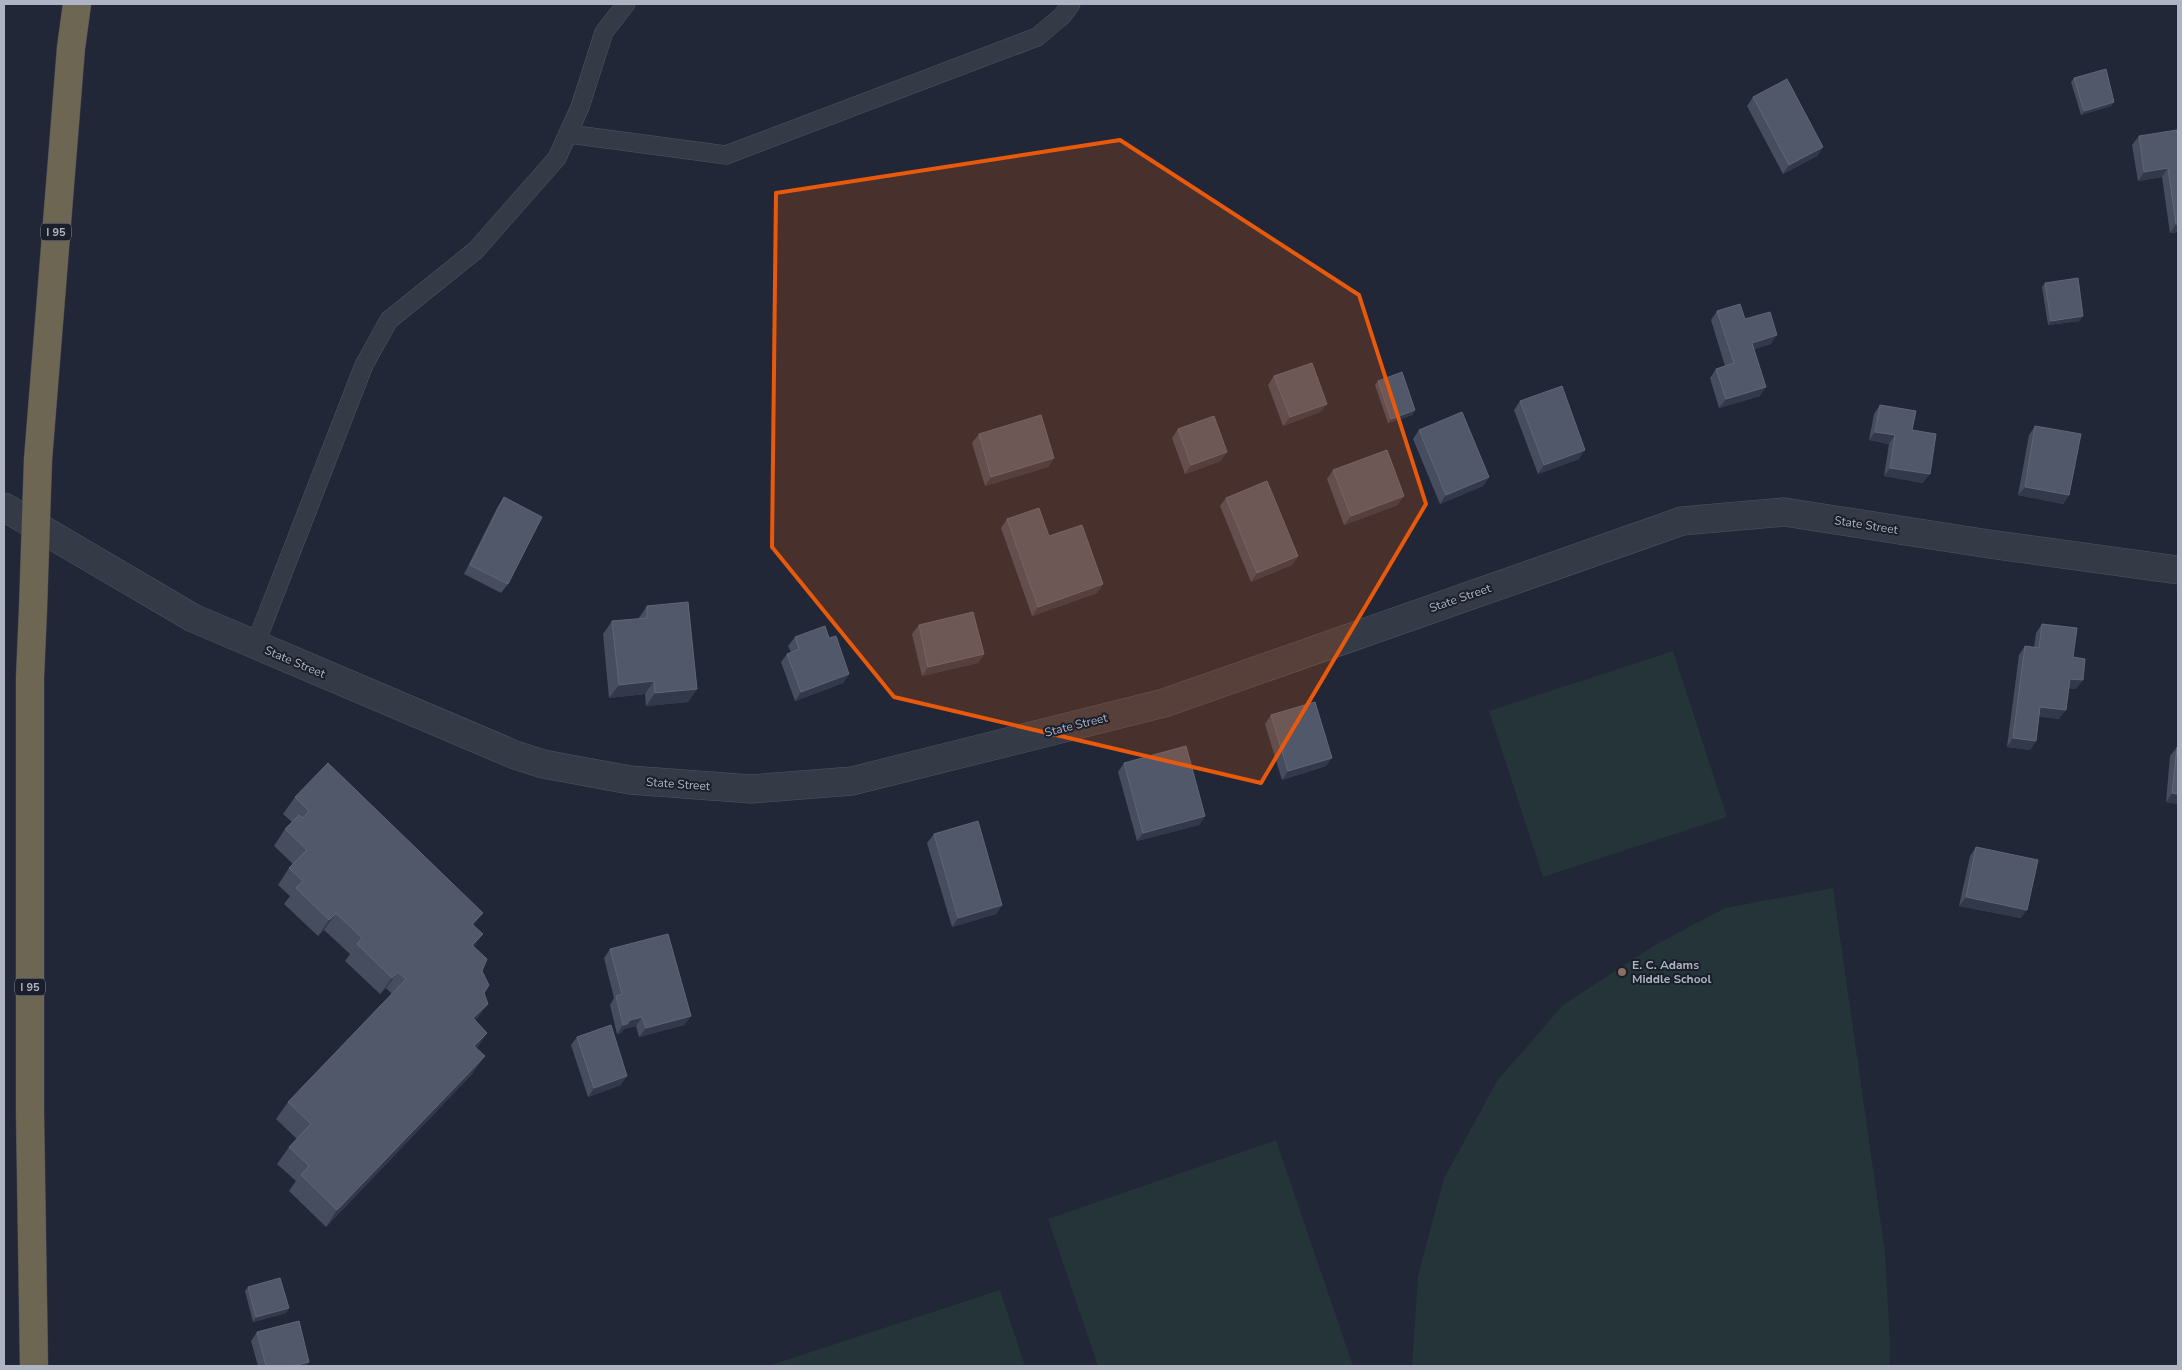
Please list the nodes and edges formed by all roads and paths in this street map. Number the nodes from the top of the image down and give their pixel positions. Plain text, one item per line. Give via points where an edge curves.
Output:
1 (77, 4) edge
2 (626, 4) edge
3 (1071, 4) edge
4 (568, 134) junction
5 (4, 506) edge
6 (2178, 570) edge
7 (255, 645) junction
8 (30, 1112) junction
9 (34, 1366) edge
10 (50, 1366) edge

1 - 8 highway, I 95, bridge via 38,460 30,678
2 - 4 lane via 604,32
3 - 4 lane via 1037,37 726,155
4 - 7 lane via 557,158 476,250 389,320 364,365
5 - 7 street, State Street via 193,618
6 - 7 street, State Street via 1784,512 1682,521 1164,703 852,781 751,789 630,780 543,764
8 - 9 highway, I 95
8 - 10 highway

